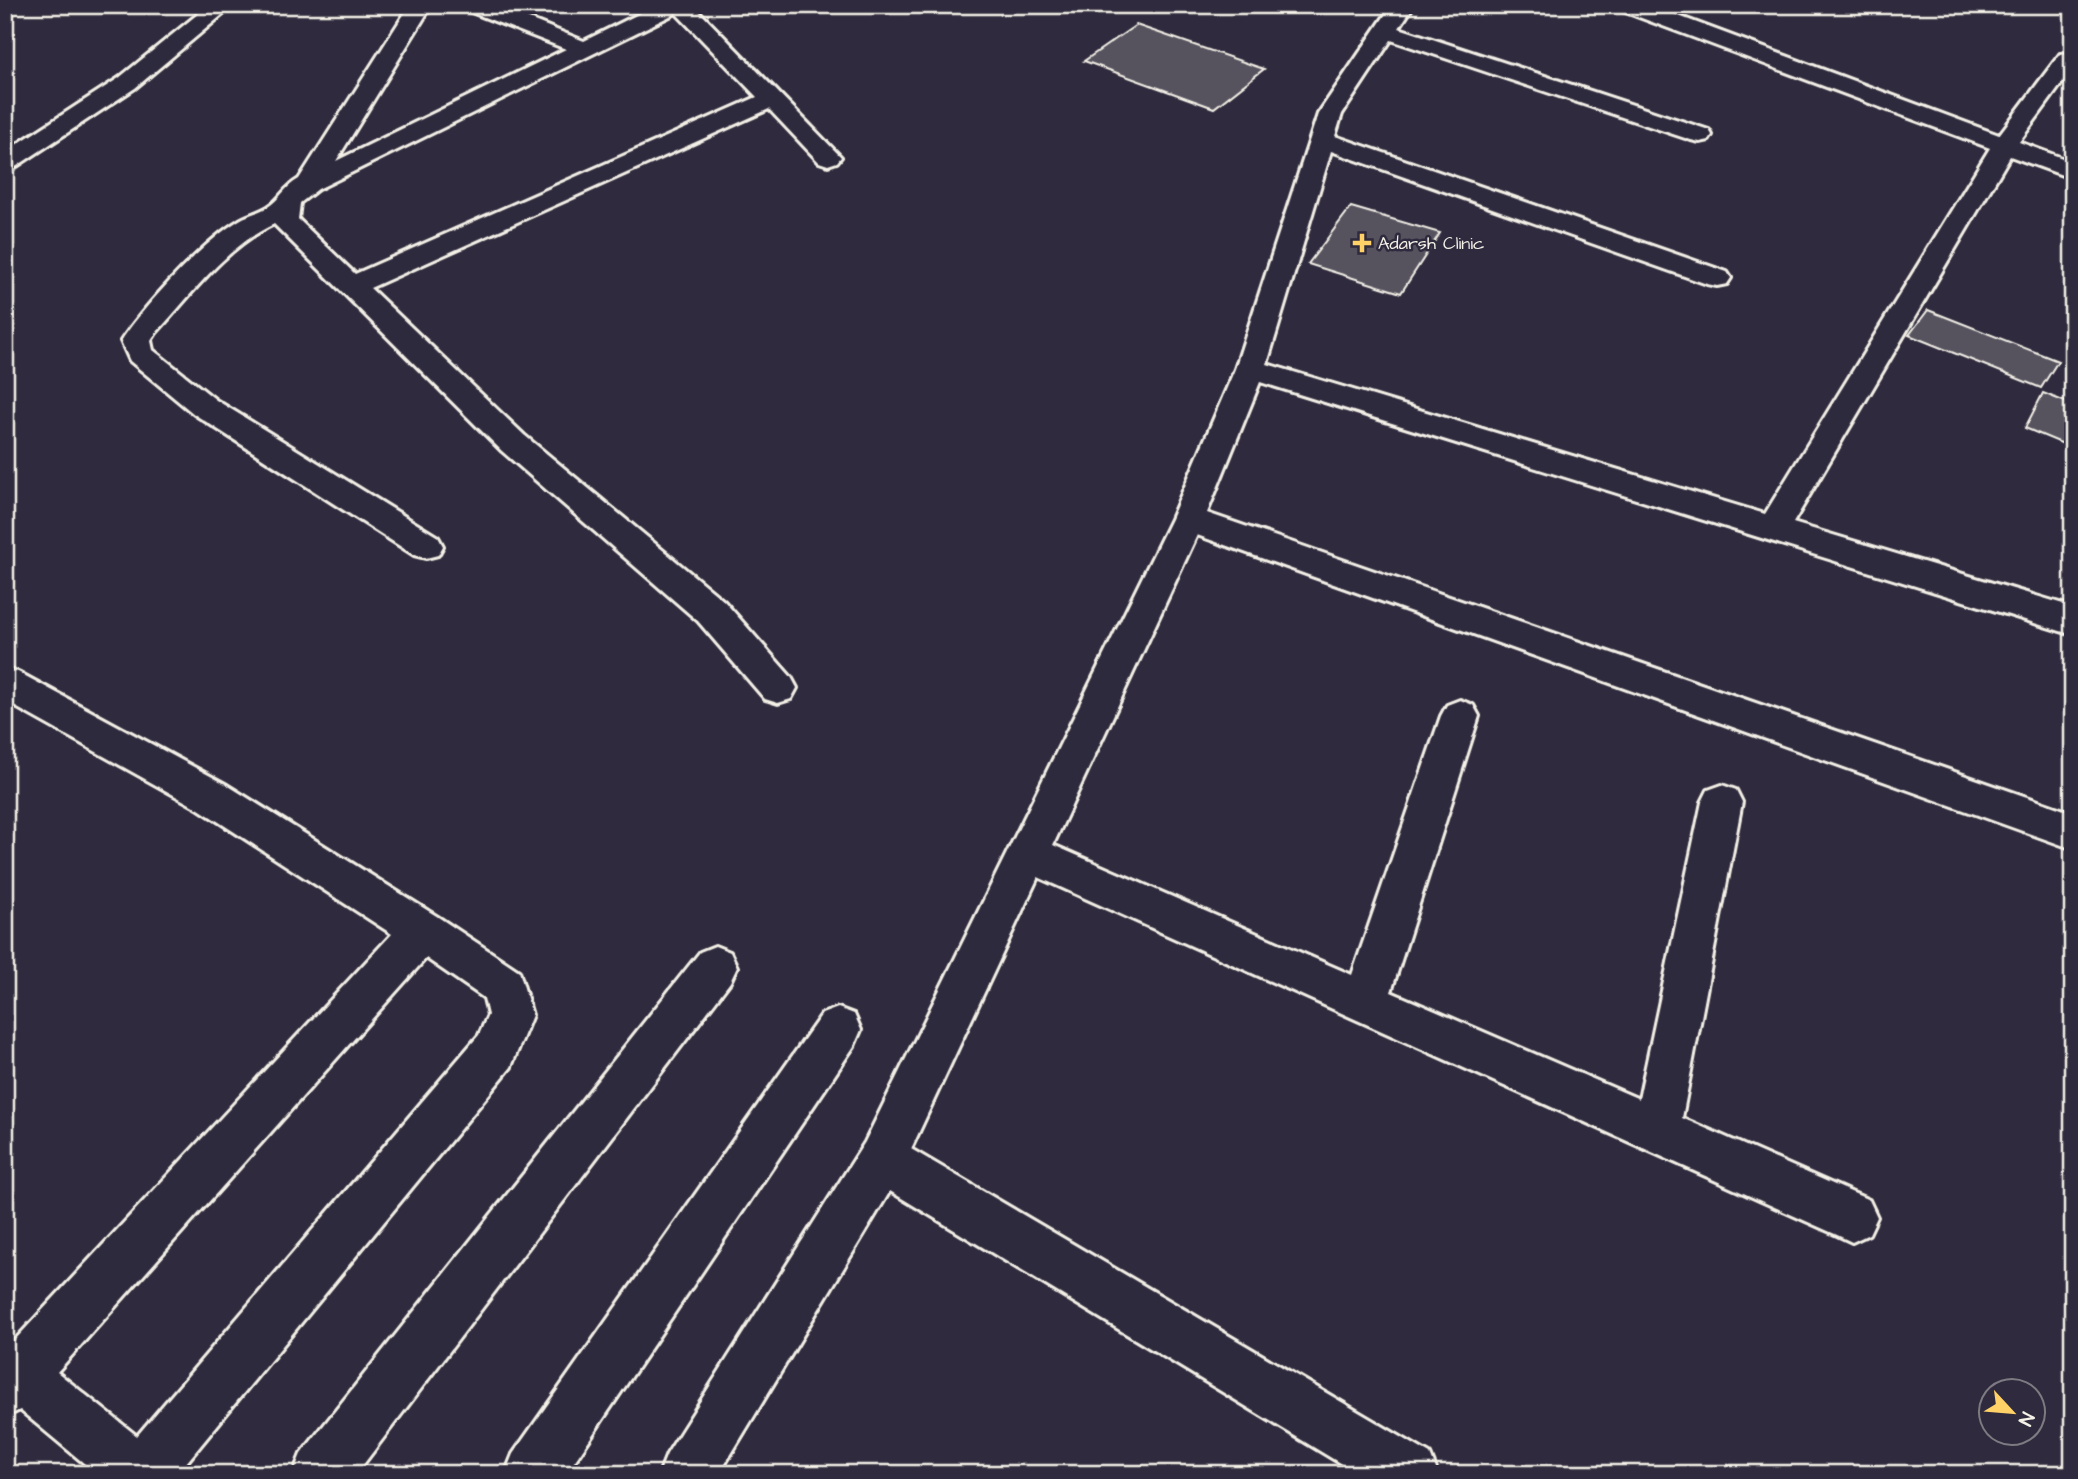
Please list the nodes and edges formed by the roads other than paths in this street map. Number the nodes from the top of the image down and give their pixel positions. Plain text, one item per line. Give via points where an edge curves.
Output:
1 (223, 5) edge
2 (421, 5) edge
3 (474, 5) edge
4 (675, 5) edge
5 (681, 5) edge
6 (1628, 5) edge
7 (1394, 18) edge
8 (585, 49) junction
9 (2068, 59) dead end
10 (772, 99) junction
11 (1700, 135) dead end
12 (1322, 139) junction
13 (2003, 147) junction
14 (828, 157) dead end
15 (5, 163) edge
16 (2073, 171) edge
17 (309, 184) junction
18 (283, 209) junction
19 (1717, 278) dead end
20 (351, 286) junction
21 (1250, 369) junction
22 (1188, 519) junction
23 (1772, 530) junction
24 (426, 546) dead end
25 (2073, 621) edge
26 (5, 683) edge
27 (778, 688) dead end
28 (1460, 716) dead end
29 (1722, 802) dead end
30 (2073, 831) edge
31 (1029, 854) junction
32 (423, 931) junction
33 (715, 967) dead end
34 (1365, 1002) junction
35 (838, 1030) dead end
36 (1656, 1131) junction
37 (882, 1158) junction
38 (1852, 1217) dead end
39 (10, 1376) edge
40 (141, 1474) edge
41 (321, 1474) edge
42 (533, 1474) edge
43 (687, 1474) edge
44 (1410, 1474) edge

1 - 15 street via 127,83
2 - 17 street
3 - 8 street
4 - 8 street
5 - 10 street
6 - 13 street
7 - 11 street
7 - 12 street via 1330,114
8 - 17 street
9 - 13 street
10 - 14 street
10 - 20 street
12 - 19 street
12 - 21 street
13 - 16 street
13 - 23 street
17 - 18 street via 289,196
18 - 20 street via 285,221
18 - 24 street via 248,226 220,247 145,327 136,341 140,354 205,407
20 - 27 street via 513,443 711,611
21 - 22 street
21 - 23 street
22 - 30 street
22 - 31 street
23 - 25 street
26 - 32 street via 213,797
28 - 34 street
29 - 36 street
31 - 34 street
31 - 37 street
32 - 39 street
32 - 40 street via 503,986 510,1015 495,1051
33 - 41 street
34 - 36 street
35 - 42 street
36 - 38 street
37 - 43 street
37 - 44 street
39 - 40 street

